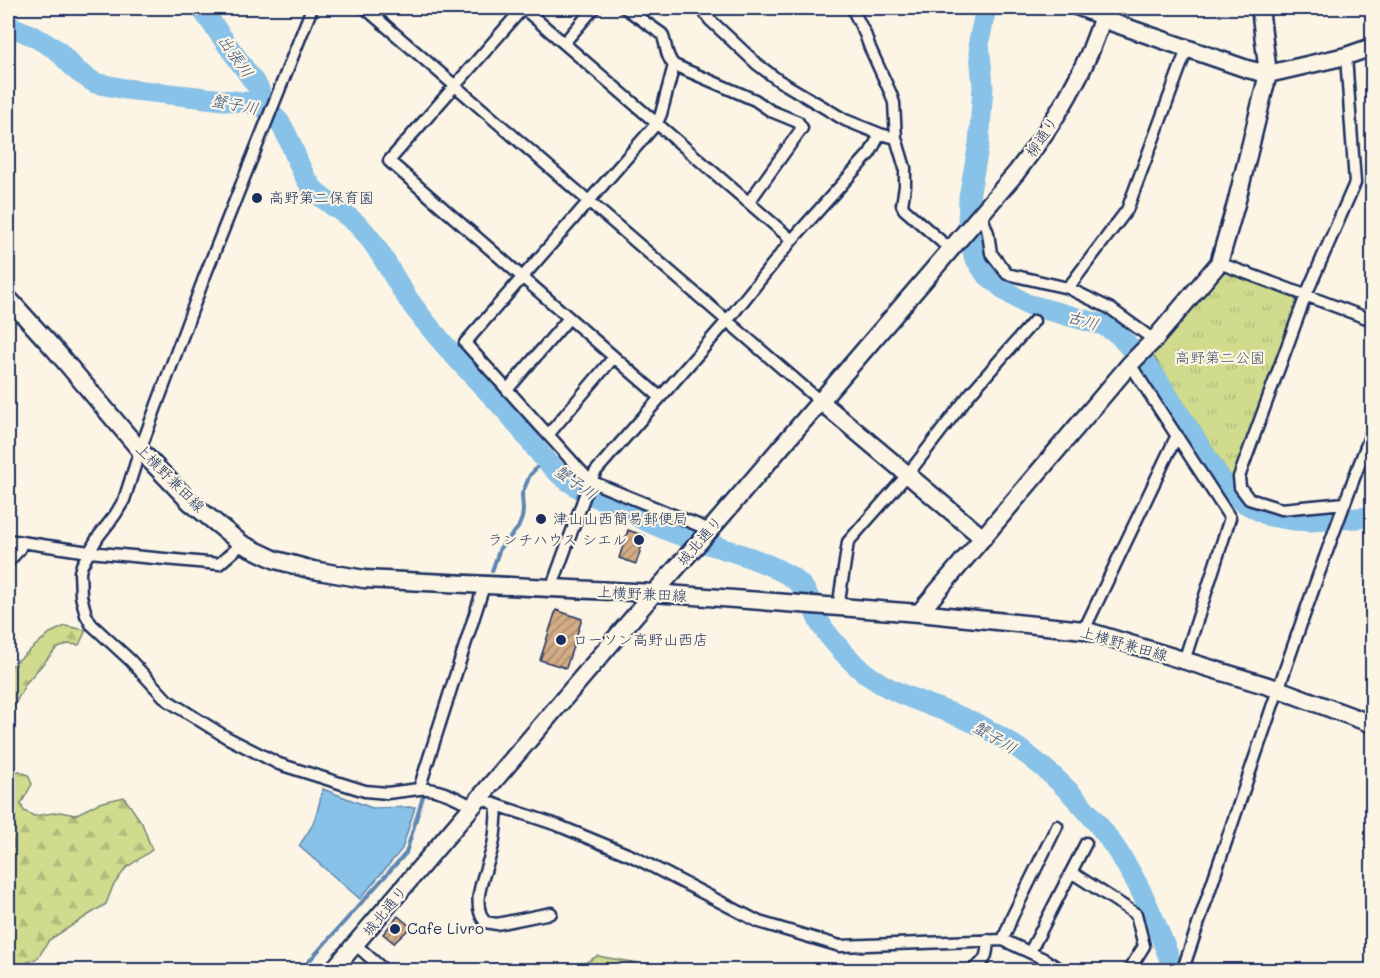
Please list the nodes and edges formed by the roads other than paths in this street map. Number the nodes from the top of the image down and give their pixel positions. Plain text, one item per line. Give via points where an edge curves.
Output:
1 (312, 8) edge
2 (365, 8) edge
3 (523, 8) edge
4 (594, 8) edge
5 (625, 8) edge
6 (701, 8) edge
7 (852, 8) edge
8 (1073, 8) edge
9 (1260, 8) edge
10 (1104, 13) edge
11 (564, 43) junction
12 (1372, 47) edge
13 (1187, 49) junction
14 (1346, 56) junction
15 (674, 65) junction
16 (1268, 74) junction
17 (454, 85) junction
18 (657, 123) junction
19 (880, 134) junction
20 (896, 138) junction
21 (588, 201) junction
22 (749, 202) junction
23 (980, 216) junction
24 (792, 240) junction
25 (953, 248) junction
26 (1219, 263) junction
27 (522, 277) junction
28 (1068, 288) junction
29 (1306, 295) junction
30 (8, 298) edge
31 (569, 318) junction
32 (1372, 320) edge
33 (727, 321) junction
34 (1034, 321) dead end
35 (1154, 340) junction
36 (614, 357) junction
37 (1130, 364) junction
38 (507, 390) junction
39 (660, 397) junction
40 (820, 401) junction
41 (1372, 431) edge
42 (548, 435) junction
43 (1177, 435) junction
44 (140, 450) junction
45 (908, 474) junction
46 (590, 481) junction
47 (1345, 503) junction
48 (709, 532) junction
49 (983, 538) junction
50 (8, 540) edge
51 (22, 543) junction
52 (242, 544) junction
53 (89, 552) junction
54 (8, 562) edge
55 (482, 586) junction
56 (551, 589) junction
57 (654, 594) junction
58 (831, 607) junction
59 (919, 614) junction
60 (1084, 630) junction
61 (1184, 661) junction
62 (1278, 689) junction
63 (1372, 724) edge
64 (419, 789) junction
65 (477, 802) junction
66 (497, 806) junction
67 (1057, 826) dead end
68 (1086, 843) dead end
69 (1071, 872) junction
70 (551, 913) dead end
71 (988, 940) junction
72 (1003, 940) junction
73 (356, 945) junction
74 (1030, 952) junction
75 (333, 970) edge
76 (384, 970) edge
77 (972, 970) edge
78 (1060, 970) edge
79 (1129, 970) edge
80 (1186, 970) edge

1 - 44 street
2 - 17 street
3 - 11 street
3 - 17 street
4 - 11 street
5 - 15 street via 662,34 667,56
6 - 19 street via 778,80 845,120
7 - 20 street via 891,94
8 - 10 street
9 - 16 street
10 - 13 street
10 - 23 street, 柳通り via 1089,54 1057,115
11 - 18 street
12 - 14 street
13 - 16 street
13 - 28 street via 1127,210
14 - 16 street
14 - 29 street via 1355,183
15 - 18 street
15 - 22 street via 755,100 798,122 802,128
16 - 26 street
17 - 21 street
17 - 27 street via 389,161
18 - 21 street
18 - 22 street
19 - 20 street
19 - 24 street via 870,153
20 - 25 street via 905,168 904,209
21 - 27 street
21 - 33 street
22 - 24 street
23 - 25 street, 柳通り
23 - 28 street via 991,253 1007,274
24 - 33 street
25 - 40 street, 城北通り
26 - 29 street
26 - 35 street
27 - 31 street
27 - 38 street via 465,344
28 - 35 street via 1111,309
29 - 32 street
29 - 47 street via 1239,477 1240,487 1249,499 1281,508
30 - 44 street, 上横野兼田線
31 - 36 street
31 - 38 street
33 - 39 street
33 - 40 street
34 - 45 street
35 - 37 street
36 - 39 street
36 - 42 street
37 - 43 street
37 - 49 street
38 - 42 street
39 - 46 street
40 - 45 street
40 - 48 street, 城北通り
41 - 47 street
42 - 46 street
43 - 60 street
43 - 61 street via 1230,518
44 - 52 street, 上横野兼田線 via 190,502
44 - 53 street via 124,500
45 - 49 street
45 - 58 street via 848,542
46 - 48 street
46 - 56 street
47 - 62 street
48 - 57 street, 城北通り
49 - 59 street
50 - 51 street
51 - 53 street
51 - 54 street
52 - 53 street via 219,564
52 - 55 street, 上横野兼田線 via 276,560 364,579
53 - 64 street via 80,572 86,615 167,700 279,764 375,793
55 - 56 street, 上横野兼田線
55 - 64 street
56 - 57 street, 上横野兼田線
57 - 58 street, 上横野兼田線
57 - 65 street, 城北通り
58 - 59 street, 上横野兼田線
59 - 60 street, 上横野兼田線
60 - 61 street, 上横野兼田線
61 - 62 street, 上横野兼田線
62 - 63 street, 上横野兼田線
62 - 80 street via 1184,966
64 - 65 street
65 - 66 street
65 - 73 street, 城北通り
66 - 70 street via 492,849 480,890 480,916 485,922 497,924
66 - 71 street via 632,856 759,922 840,946
67 - 72 street
68 - 69 street
69 - 74 street
69 - 79 street via 1136,914 1144,946
71 - 72 street
71 - 77 street via 985,960
72 - 74 street
73 - 75 street, 城北通り
73 - 76 street
74 - 78 street

